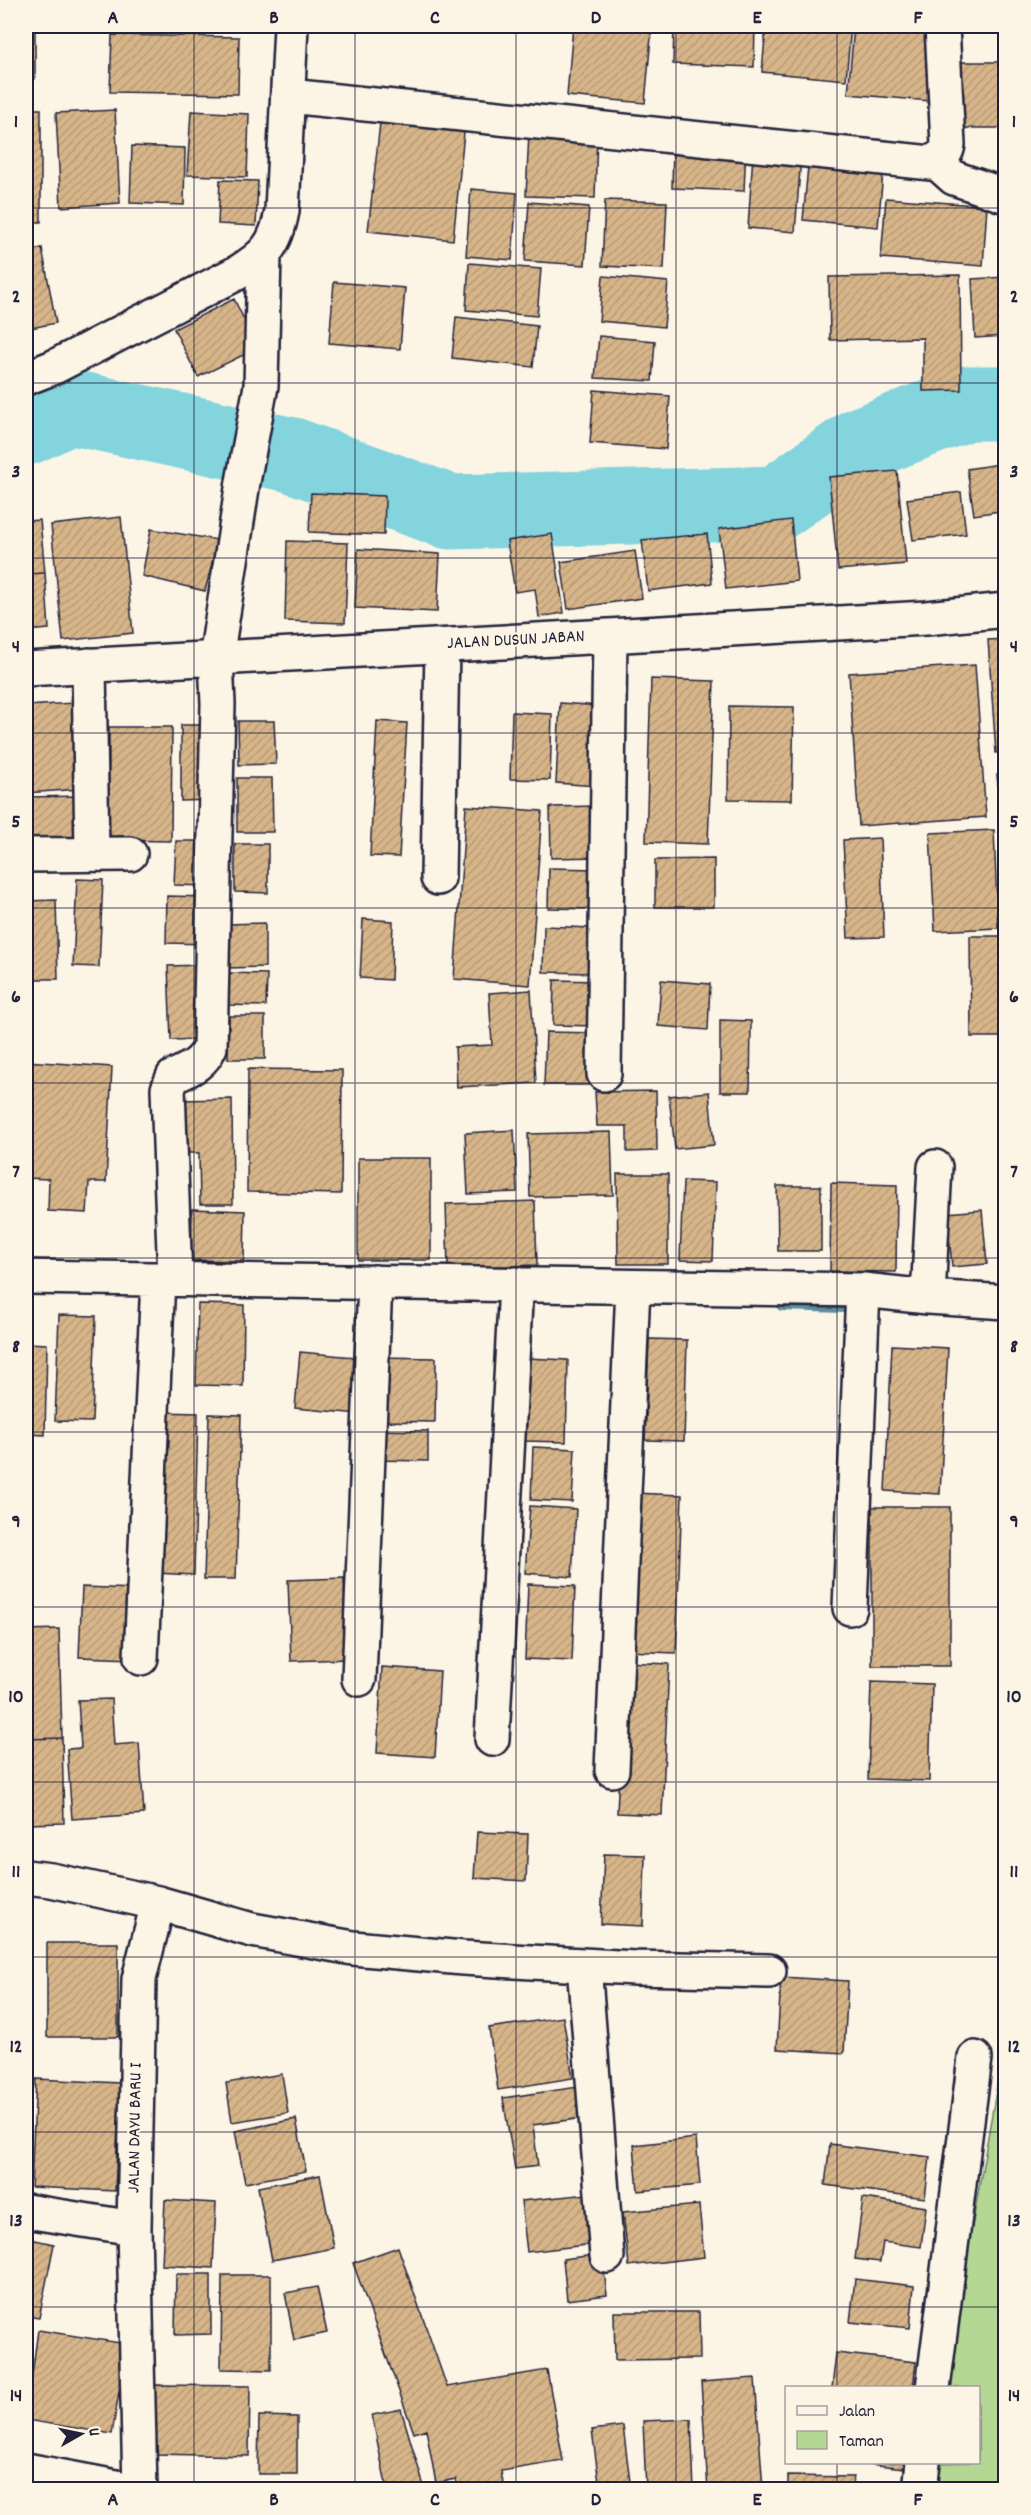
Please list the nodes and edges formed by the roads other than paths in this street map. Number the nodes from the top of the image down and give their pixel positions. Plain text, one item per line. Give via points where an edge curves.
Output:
1 (291, 26) edge
2 (942, 26) edge
3 (289, 96) junction
4 (935, 161) junction
5 (1005, 196) edge
6 (264, 254) junction
7 (26, 378) edge
8 (1005, 610) edge
9 (609, 636) junction
10 (442, 646) junction
11 (216, 661) junction
12 (26, 669) edge
13 (89, 675) junction
14 (92, 853) junction
15 (130, 854) dead end
16 (26, 855) edge
17 (438, 878) dead end
18 (604, 1074) dead end
19 (935, 1167) dead end
20 (26, 1277) edge
21 (167, 1279) junction
22 (375, 1282) junction
23 (516, 1284) junction
24 (633, 1287) junction
25 (863, 1290) junction
26 (928, 1298) junction
27 (1005, 1302) edge
28 (850, 1608) dead end
29 (141, 1658) dead end
30 (359, 1679) dead end
31 (492, 1739) dead end
32 (612, 1770) dead end
33 (26, 1877) edge
34 (158, 1903) junction
35 (584, 1965) junction
36 (769, 1971) dead end
37 (975, 2058) dead end
38 (26, 2211) edge
39 (134, 2228) junction
40 (607, 2256) dead end
41 (933, 2386) edge
42 (923, 2464) edge
43 (26, 2470) edge
44 (132, 2490) edge
45 (140, 2490) edge
46 (920, 2490) edge

1 - 3 street
2 - 4 street via 948,145
3 - 4 street via 924,163
3 - 6 street via 282,211 271,247
4 - 5 street via 954,178
6 - 7 street via 237,273
6 - 11 street via 261,386
8 - 9 street, JALAN DUSUN JABAN
9 - 10 street, JALAN DUSUN JABAN
9 - 18 street
10 - 11 street, JALAN DUSUN JABAN
10 - 17 street
11 - 13 street, JALAN DUSUN JABAN
11 - 21 street via 210,1047 196,1067 173,1077 168,1089
12 - 13 street, JALAN DUSUN JABAN
13 - 14 street
14 - 15 street
14 - 16 street
19 - 26 street
20 - 21 street
21 - 22 street
21 - 29 street
22 - 23 street
22 - 30 street
23 - 24 street
23 - 31 street
24 - 25 street
24 - 32 street
25 - 26 street
25 - 28 street
26 - 27 street
33 - 34 street
34 - 35 street via 252,1930 353,1948
34 - 39 street, JALAN DAYU BARU I via 139,1980
35 - 36 street
35 - 40 street
37 - 41 street
38 - 39 street
39 - 45 street, JALAN DAYU BARU I
42 - 46 street
43 - 44 street

